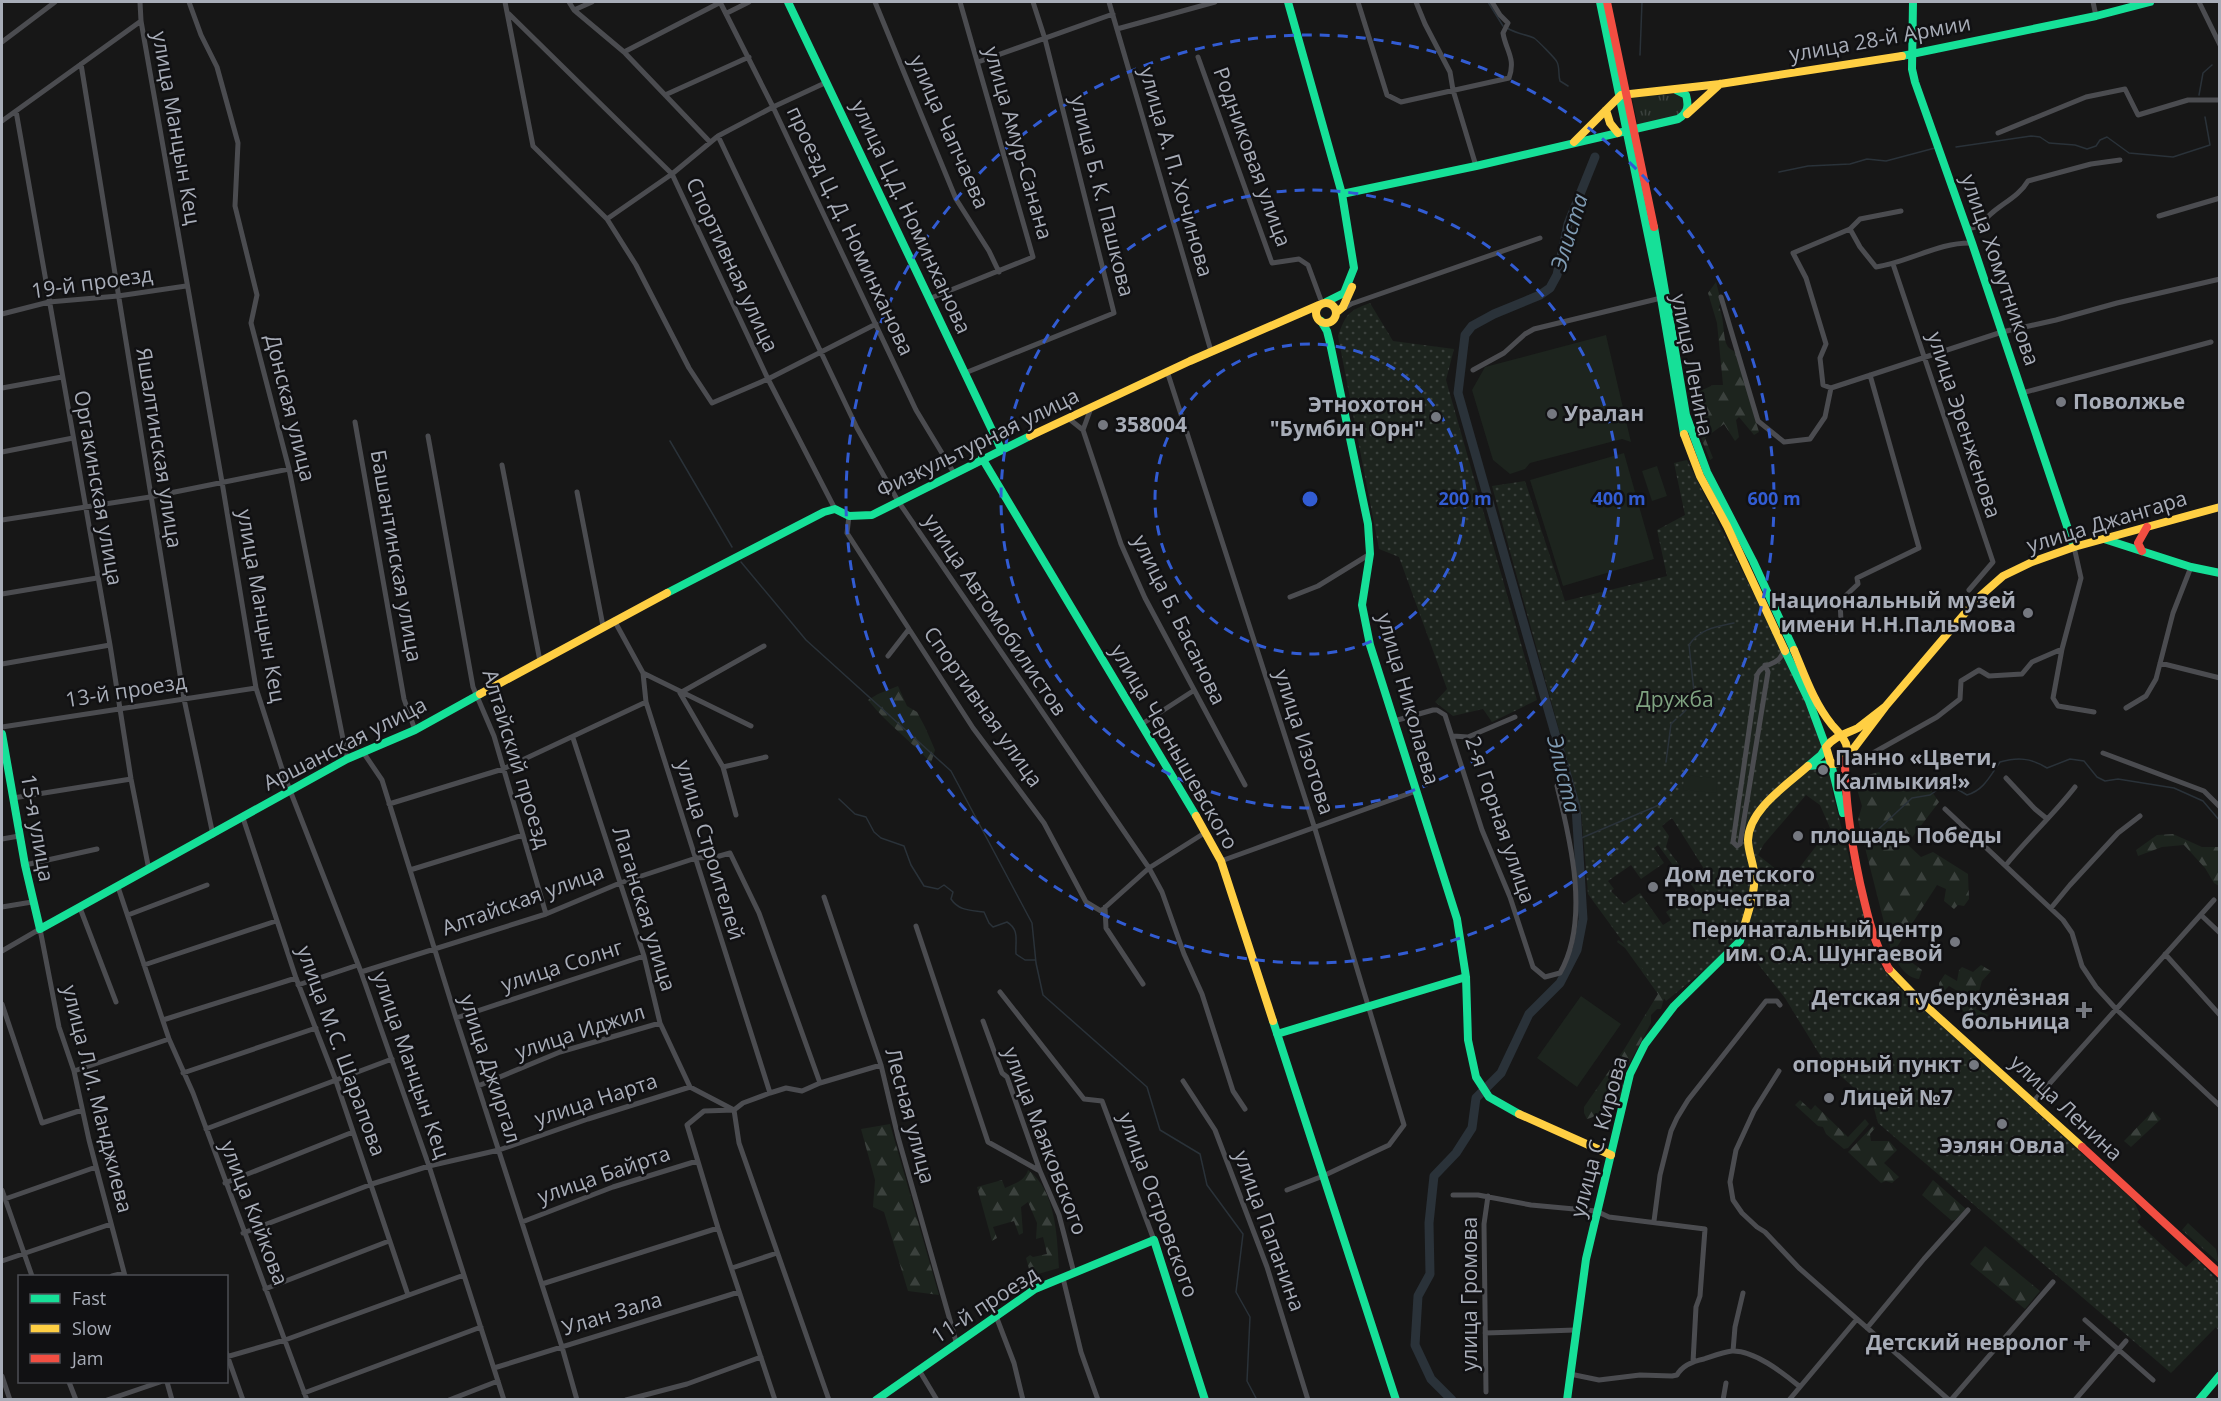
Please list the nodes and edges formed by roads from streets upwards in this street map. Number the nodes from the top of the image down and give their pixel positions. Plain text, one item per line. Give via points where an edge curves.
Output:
1 (55, 2) edge
2 (140, 2) edge
3 (189, 2) edge
4 (506, 2) edge
5 (569, 2) edge
6 (592, 2) edge
7 (720, 2) edge
8 (749, 2) edge
9 (788, 2) edge
10 (874, 2) edge
11 (960, 2) edge
12 (1033, 2) edge
13 (1110, 2) edge
14 (1215, 2) edge
15 (1288, 2) edge
16 (1358, 2) edge
17 (1416, 2) edge
18 (1492, 2) edge
19 (1600, 2) edge
20 (1607, 2) edge
21 (1913, 2) edge
22 (2093, 2) edge
23 (2150, 2) edge
24 (2199, 2) edge
25 (574, 10) junction
26 (507, 13) junction
27 (727, 13) junction
28 (1113, 14) junction
29 (2096, 16) junction
30 (141, 21) junction
31 (1117, 29) junction
32 (1045, 39) junction
33 (2, 42) edge
34 (2220, 45) edge
35 (624, 52) junction
36 (1913, 54) junction
37 (749, 57) junction
38 (1198, 57) dead end
39 (978, 62) junction
40 (81, 64) junction
41 (827, 82) junction
42 (1720, 84) junction
43 (1453, 90) junction
44 (1675, 90) junction
45 (665, 95) junction
46 (1624, 95) junction
47 (2220, 100) edge
48 (773, 107) junction
49 (1606, 110) junction
50 (16, 111) junction
51 (1686, 115) junction
52 (2, 121) edge
53 (1631, 131) junction
54 (1998, 133) dead end
55 (1618, 134) junction
56 (718, 136) junction
57 (710, 142) junction
58 (1574, 142) junction
59 (2120, 160) dead end
60 (1476, 166) junction
61 (672, 174) junction
62 (1342, 194) junction
63 (2220, 198) edge
64 (1901, 211) dead end
65 (2158, 216) dead end
66 (607, 219) junction
67 (1967, 229) junction
68 (1850, 230) junction
69 (1540, 238) dead end
70 (1972, 243) junction
71 (1893, 264) junction
72 (1354, 268) junction
73 (999, 272) junction
74 (2220, 279) edge
75 (186, 286) junction
76 (118, 296) junction
77 (1721, 297) dead end
78 (931, 298) junction
79 (1661, 298) junction
80 (49, 302) junction
81 (1323, 304) junction
82 (2, 314) edge
83 (1300, 315) junction
84 (1336, 315) junction
85 (1320, 320) junction
86 (876, 324) junction
87 (2002, 332) junction
88 (2211, 342) dead end
89 (1330, 343) junction
90 (1211, 351) junction
91 (820, 352) junction
92 (1924, 358) junction
93 (1473, 370) dead end
94 (1167, 371) junction
95 (965, 373) junction
96 (1870, 375) junction
97 (62, 377) junction
98 (768, 379) junction
99 (2, 388) edge
100 (1831, 388) junction
101 (2022, 393) junction
102 (1091, 408) junction
103 (1068, 418) junction
104 (356, 422) dead end
105 (1083, 430) junction
106 (428, 436) dead end
107 (73, 438) junction
108 (1001, 449) junction
109 (2, 452) edge
110 (982, 458) junction
111 (502, 465) dead end
112 (289, 469) junction
113 (954, 473) junction
114 (222, 482) junction
115 (576, 492) dead end
116 (150, 497) junction
117 (898, 501) junction
118 (84, 506) junction
119 (2220, 507) edge
120 (835, 509) junction
121 (849, 516) junction
122 (2, 520) edge
123 (2147, 527) junction
124 (2128, 533) junction
125 (2104, 539) junction
126 (2074, 547) junction
127 (2140, 547) junction
128 (1370, 554) junction
129 (2191, 567) junction
130 (2220, 573) edge
131 (97, 578) junction
132 (1969, 590) dead end
133 (2, 594) edge
134 (1290, 597) dead end
135 (614, 620) junction
136 (603, 626) junction
137 (909, 629) junction
138 (1836, 632) dead end
139 (110, 645) junction
140 (764, 646) dead end
141 (1785, 649) junction
142 (2062, 649) junction
143 (888, 656) dead end
144 (540, 661) junction
145 (2160, 663) junction
146 (2, 664) edge
147 (1766, 665) junction
148 (643, 673) junction
149 (2220, 678) edge
150 (256, 688) junction
151 (1193, 691) junction
152 (680, 693) junction
153 (478, 697) junction
154 (184, 699) junction
155 (646, 702) junction
156 (1885, 707) junction
157 (2127, 708) dead end
158 (120, 710) junction
159 (2094, 712) dead end
160 (1515, 717) dead end
161 (1394, 721) junction
162 (1142, 724) junction
163 (751, 726) dead end
164 (2, 727) edge
165 (415, 730) junction
166 (2, 734) edge
167 (1453, 736) junction
168 (1839, 736) junction
169 (573, 738) junction
170 (1826, 747) junction
171 (363, 752) junction
172 (1873, 753) dead end
173 (2103, 753) dead end
174 (766, 757) dead end
175 (347, 759) junction
176 (1847, 759) junction
177 (1831, 764) junction
178 (1808, 766) junction
179 (723, 767) junction
180 (503, 769) junction
181 (2006, 778) dead end
182 (131, 779) junction
183 (1245, 785) dead end
184 (1557, 786) dead end
185 (2075, 787) dead end
186 (290, 790) junction
187 (1416, 791) junction
188 (13, 798) junction
189 (389, 804) junction
190 (2220, 807) edge
191 (1945, 809) dead end
192 (735, 815) dead end
193 (2140, 816) dead end
194 (243, 818) junction
195 (2046, 818) junction
196 (1315, 829) junction
197 (1849, 831) junction
198 (1206, 832) junction
199 (213, 835) junction
200 (523, 835) junction
201 (19, 836) junction
202 (2, 838) edge
203 (97, 849) dead end
204 (696, 858) junction
205 (1221, 861) junction
206 (2006, 865) junction
207 (25, 866) junction
208 (1149, 868) junction
209 (149, 870) junction
210 (410, 870) junction
211 (620, 883) junction
212 (207, 885) dead end
213 (118, 887) junction
214 (824, 897) dead end
215 (2214, 900) dead end
216 (32, 902) junction
217 (2, 907) edge
218 (80, 908) junction
219 (2052, 908) junction
220 (1103, 909) junction
221 (546, 914) junction
222 (128, 915) junction
223 (2201, 915) junction
224 (276, 921) junction
225 (916, 926) dead end
226 (40, 929) junction
227 (2220, 933) edge
228 (435, 950) junction
229 (2, 951) edge
230 (2165, 954) junction
231 (644, 956) junction
232 (358, 964) junction
233 (144, 965) junction
234 (361, 972) junction
235 (1466, 977) junction
236 (296, 978) junction
237 (1143, 984) dead end
238 (298, 985) junction
239 (1000, 992) dead end
240 (116, 1002) dead end
241 (2, 1004) edge
242 (1369, 1005) junction
243 (1780, 1005) dead end
244 (2116, 1009) junction
245 (2220, 1015) edge
246 (456, 1018) junction
247 (163, 1020) junction
248 (983, 1021) dead end
249 (660, 1023) junction
250 (316, 1028) junction
251 (1276, 1034) junction
252 (169, 1039) junction
253 (392, 1059) junction
254 (881, 1065) junction
255 (74, 1071) junction
256 (1779, 1071) dead end
257 (183, 1073) junction
258 (336, 1080) junction
259 (1183, 1081) dead end
260 (820, 1083) junction
261 (478, 1086) junction
262 (690, 1087) junction
263 (770, 1093) junction
264 (2033, 1101) junction
265 (2220, 1106) edge
266 (1245, 1109) dead end
267 (82, 1110) junction
268 (734, 1110) junction
269 (206, 1129) junction
270 (353, 1132) junction
271 (499, 1150) junction
272 (1611, 1155) junction
273 (697, 1161) junction
274 (429, 1166) junction
275 (96, 1167) junction
276 (1040, 1171) junction
277 (1323, 1176) junction
278 (225, 1182) junction
279 (372, 1184) junction
280 (2, 1190) edge
281 (1287, 1190) dead end
282 (1453, 1195) dead end
283 (1488, 1196) junction
284 (4, 1199) junction
285 (1968, 1210) dead end
286 (1596, 1211) junction
287 (1654, 1221) junction
288 (522, 1222) junction
289 (111, 1224) junction
290 (718, 1228) junction
291 (243, 1233) junction
292 (1154, 1239) junction
293 (389, 1241) junction
294 (777, 1253) junction
295 (24, 1254) junction
296 (2, 1261) edge
297 (732, 1268) junction
298 (1074, 1273) junction
299 (2220, 1274) edge
300 (32, 1275) edge
301 (124, 1275) edge
302 (464, 1275) junction
303 (1063, 1278) junction
304 (2053, 1282) dead end
305 (542, 1284) junction
306 (265, 1289) junction
307 (739, 1292) junction
308 (1743, 1293) dead end
309 (408, 1296) junction
310 (996, 1316) junction
311 (1857, 1319) junction
312 (2085, 1320) dead end
313 (481, 1327) junction
314 (1867, 1328) junction
315 (1575, 1330) junction
316 (1485, 1333) junction
317 (285, 1340) junction
318 (2126, 1341) dead end
319 (957, 1346) junction
320 (562, 1347) junction
321 (2118, 1349) junction
322 (1733, 1351) junction
323 (228, 1355) edge
324 (760, 1357) junction
325 (228, 1358) edge
326 (1693, 1362) junction
327 (494, 1368) junction
328 (919, 1370) junction
329 (1570, 1374) junction
330 (2220, 1375) edge
331 (2, 1376) edge
332 (2153, 1380) dead end
333 (498, 1381) junction
334 (69, 1383) edge
335 (157, 1383) edge
336 (167, 1383) edge
337 (1726, 1383) dead end
338 (1799, 1386) junction
339 (1486, 1392) dead end
340 (304, 1393) junction
341 (648, 1393) junction
342 (10, 1400) edge
343 (76, 1400) edge
344 (107, 1400) edge
345 (172, 1400) edge
346 (243, 1400) edge
347 (307, 1400) edge
348 (449, 1400) edge
349 (504, 1400) edge
350 (577, 1400) edge
351 (626, 1400) edge
352 (650, 1400) edge
353 (775, 1400) edge
354 (829, 1400) edge
355 (876, 1400) edge
356 (937, 1400) edge
357 (1023, 1400) edge
358 (1098, 1400) edge
359 (1205, 1400) edge
360 (1308, 1400) edge
361 (1396, 1400) edge
362 (1567, 1400) edge
363 (1723, 1400) edge
364 (1789, 1400) edge
365 (1950, 1400) edge
366 (2075, 1400) edge
367 (2199, 1400) edge

1 - 33 street
2 - 30 street, улица Манцын Кец
3 - 112 street, Донская улица via 217,67 238,143 235,206 257,295 251,323
4 - 26 street
5 - 25 street
6 - 25 street
7 - 27 street, проезд Ц. Д. Номинханова
7 - 35 street
8 - 27 street
9 - 41 street, улица Ц.Д. Номинханова
10 - 73 street, улица Чапчаева via 956,199
11 - 39 street, улица Амур-Санана
12 - 32 street, улица Б. К. Пашкова
13 - 28 street, улица А. П. Хочинова
14 - 31 street
15 - 62 street
16 - 43 street via 1387,95 1401,102
17 - 43 street via 1450,72
18 - 43 street via 1508,24 1504,39 1510,51 1509,78
19 - 46 street, улица Ленина
20 - 46 street, улица Ленина
21 - 36 street, улица Хомутникова
22 - 29 street
23 - 29 street, улица 28-й Армии
24 - 34 street
25 - 35 street
26 - 61 street, Спортивная улица
26 - 66 street via 533,146
27 - 37 street, проезд Ц. Д. Номинханова
28 - 31 street, улица А. П. Хочинова
28 - 32 street
29 - 36 street, улица 28-й Армии
30 - 40 street
30 - 75 street, улица Манцын Кец
31 - 90 street, улица А. П. Хочинова
32 - 39 street
32 - 95 street, улица Б. К. Пашкова via 1114,313
35 - 45 street
36 - 42 street, улица 28-й Армии
36 - 67 street, улица Хомутникова via 1915,82
37 - 45 street
37 - 48 street, проезд Ц. Д. Номинханова
38 - 81 street, Родниковая улица via 1272,263 1299,259 1308,265
39 - 73 street, улица Амур-Санана via 1033,257
40 - 50 street
40 - 76 street, Яшалтинская улица
41 - 48 street
41 - 78 street, улица Ц.Д. Номинханова
42 - 44 street, улица 28-й Армии
42 - 51 street
43 - 60 street
44 - 46 street, улица 28-й Армии
44 - 51 street via 1686,95
45 - 57 street
46 - 49 street via 1612,101
46 - 53 street, улица Ленина
47 - 54 street via 2188,99 2138,115 2125,89 2086,97
48 - 56 street
48 - 86 street, проезд Ц. Д. Номинханова
49 - 55 street
49 - 58 street
50 - 52 street
50 - 80 street, Оргакинская улица
51 - 53 street
53 - 55 street
53 - 79 street, улица Ленина
53 - 168 street, улица Ленина via 1668,303 1686,415 1698,451 1821,711
55 - 58 street
56 - 57 street
56 - 91 street, улица Автомобилистов
57 - 61 street
58 - 60 street
59 - 67 street via 2028,181 2024,189 1987,215 1980,226
60 - 62 street
61 - 66 street
61 - 98 street, Спортивная улица
62 - 72 street
63 - 65 street
64 - 68 street via 1860,219
66 - 98 street via 712,403
67 - 70 street, улица Хомутникова
68 - 71 street via 1876,267
68 - 100 street via 1793,253 1806,278 1826,344 1820,358 1824,385
69 - 84 street via 1351,304
70 - 71 street via 1954,243
70 - 87 street, улица Хомутникова
71 - 92 street, улица Эренженова
72 - 81 street, Физкультурная улица via 1344,293
72 - 84 street via 1350,293
73 - 78 street, улица Амур-Санана
74 - 87 street
75 - 76 street, 19-й проезд
75 - 114 street, улица Манцын Кец
76 - 80 street, 19-й проезд
76 - 116 street, Яшалтинская улица
77 - 100 street via 1758,421 1784,442 1810,439 1825,417
78 - 95 street, улица Ц.Д. Номинханова
79 - 93 street via 1534,329 1504,353
79 - 141 street, улица Ленина via 1686,442
80 - 82 street, 19-й проезд
80 - 97 street, Оргакинская улица
81 - 83 street, Физкультурная улица
81 - 84 street via 1335,306
81 - 85 street via 1316,314
83 - 85 street
83 - 90 street, Физкультурная улица
84 - 85 street via 1327,323
84 - 89 street
85 - 89 street, улица Николаева
86 - 91 street
86 - 113 street, проезд Ц. Д. Номинханова via 916,410
87 - 92 street
87 - 101 street, улица Хомутникова
88 - 101 street
89 - 128 street, улица Николаева via 1368,524
90 - 94 street, Физкультурная улица
91 - 98 street
91 - 117 street, улица Автомобилистов via 856,428
92 - 96 street
92 - 132 street, улица Эренженова via 1993,562
94 - 102 street, Физкультурная улица
94 - 196 street, улица Изотова
95 - 108 street, улица Ц.Д. Номинханова
96 - 100 street
96 - 138 street via 1919,548 1857,578 1858,584 1840,601 1841,621
97 - 99 street
97 - 107 street, Оргакинская улица
98 - 120 street, Спортивная улица
101 - 126 street, улица Хомутникова
102 - 103 street, Физкультурная улица
102 - 105 street
103 - 105 street
103 - 108 street, Физкультурная улица
104 - 165 street, Башантинская улица via 404,699
105 - 151 street, улица Б. Басанова via 1121,544
106 - 153 street, Алтайский проезд via 473,687
107 - 109 street
107 - 118 street, Оргакинская улица
108 - 110 street, Физкультурная улица
110 - 113 street, Физкультурная улица
110 - 162 street, улица Чернышевского
111 - 144 street
112 - 114 street
112 - 175 street, Донская улица
113 - 117 street, Физкультурная улица
114 - 116 street
114 - 150 street, улица Манцын Кец
115 - 136 street
116 - 118 street
116 - 154 street, Яшалтинская улица
117 - 121 street, Физкультурная улица via 872,514
117 - 208 street, улица Автомобилистов
118 - 122 street
118 - 131 street, Оргакинская улица
119 - 123 street, улица Джангара
120 - 121 street
120 - 135 street, Аршанская улица
121 - 137 street, Спортивная улица via 847,533
123 - 124 street, улица Джангара
123 - 127 street
124 - 125 street, улица Джангара
124 - 127 street
125 - 126 street, улица Джангара
125 - 127 street
126 - 142 street via 2081,578
126 - 156 street, улица Джангара via 2017,569 1990,586
127 - 129 street
128 - 134 street via 1318,586
128 - 161 street, улица Николаева via 1363,616
129 - 130 street
129 - 145 street
131 - 133 street
131 - 139 street, Оргакинская улица
135 - 136 street, Аршанская улица
135 - 148 street, улица Строителей
136 - 144 street, Аршанская улица
137 - 143 street
137 - 220 street, Спортивная улица via 973,728 1044,823 1086,902
139 - 146 street
139 - 158 street, Оргакинская улица
140 - 152 street
141 - 147 street via 1779,659
141 - 170 street, улица Ленина
142 - 159 street via 2053,698 2058,706
142 - 172 street via 2032,662 2022,674 1989,676 1979,670 1961,681 1959,699 1945,711
144 - 153 street, Аршанская улица
145 - 149 street
145 - 157 street via 2157,679 2146,696
147 - 147 street via 1757,675 1733,842 1737,846 1768,672
148 - 152 street
148 - 155 street, улица Строителей
150 - 154 street, 13-й проезд
150 - 186 street, улица Манцын Кец
151 - 162 street
151 - 183 street, улица Б. Басанова
152 - 163 street
152 - 179 street
153 - 165 street, Аршанская улица
153 - 180 street, Алтайский проезд
154 - 158 street, 13-й проезд
154 - 199 street, Яшалтинская улица
155 - 169 street
155 - 204 street, улица Строителей
156 - 168 street, улица Джангара via 1857,729
156 - 176 street, улица Джангара
158 - 164 street, 13-й проезд
158 - 182 street, Оргакинская улица
160 - 167 street via 1468,737
161 - 167 street, 2-я Горная улица via 1437,710 1445,716
161 - 187 street, улица Николаева
162 - 198 street, улица Чернышевского
165 - 171 street, Аршанская улица
166 - 188 street, 15-я улица
167 - 184 street, 2-я Горная улица via 1482,830 1533,967 1545,976 1560,973 1573,945 1577,905 1568,828
168 - 170 street
168 - 176 street via 1846,742
169 - 180 street
169 - 211 street, Лаганская улица
170 - 177 street
170 - 178 street, улица С. Кирова
171 - 175 street, Аршанская улица
171 - 189 street, улица Джиргал via 382,780
173 - 190 street via 2204,791
174 - 179 street
175 - 186 street, Аршанская улица
176 - 177 street
176 - 197 street, улица Ленина
177 - 178 street
177 - 197 street, улица Ленина
178 - 272 street, улица С. Кирова via 1757,815 1748,842 1754,895 1743,934 1734,948 1674,1006 1640,1053 1630,1074
179 - 192 street
180 - 189 street
180 - 200 street, Алтайский проезд
181 - 195 street
182 - 188 street
182 - 209 street, Оргакинская улица
185 - 195 street
186 - 194 street, Аршанская улица
186 - 232 street, улица Манцын Кец
187 - 196 street
187 - 235 street, улица Николаева via 1457,919
188 - 201 street, 15-я улица
189 - 210 street, улица Джиргал
191 - 206 street
193 - 219 street via 2118,833
194 - 199 street, Аршанская улица
194 - 224 street, улица М.С. Шарапова
195 - 206 street
196 - 205 street
196 - 242 street, улица Изотова
197 - 264 street, улица Ленина via 1868,918 1877,948 1889,969
198 - 205 street, улица Чернышевского
198 - 208 street
199 - 209 street, Аршанская улица
200 - 210 street
200 - 221 street, Алтайский проезд
201 - 202 street
201 - 207 street, 15-я улица
203 - 207 street
204 - 211 street, Алтайская улица
204 - 260 street, Алтайская улица via 730,853 759,913
204 - 263 street, улица Строителей
205 - 251 street, улица Чернышевского
206 - 219 street
207 - 216 street, 15-я улица
208 - 220 street
208 - 266 street, улица Автомобилистов via 1202,994 1233,1090
209 - 213 street, Аршанская улица
210 - 228 street, улица Джиргал
211 - 221 street, Алтайская улица
211 - 231 street, Лаганская улица
212 - 222 street
213 - 218 street, Аршанская улица
213 - 222 street, улица Кийкова
214 - 254 street, Лесная улица
215 - 223 street
216 - 217 street
216 - 226 street, 15-я улица
218 - 226 street, Аршанская улица
218 - 240 street
219 - 244 street via 2072,933 2082,966
220 - 237 street via 1106,928
221 - 228 street, Алтайская улица
222 - 233 street, улица Кийкова
223 - 227 street
223 - 230 street
224 - 233 street
224 - 236 street, улица М.С. Шарапова
225 - 276 street via 988,1142
226 - 229 street, Аршанская улица
226 - 255 street, улица Л.И. Манджиева via 59,1027
228 - 234 street, Алтайская улица
228 - 246 street, улица Джиргал
230 - 244 street
230 - 245 street
231 - 246 street, улица Солнг
231 - 249 street, Лаганская улица
232 - 234 street, улица Манцын Кец
232 - 238 street
233 - 247 street, улица Кийкова
234 - 253 street, улица Манцын Кец
235 - 242 street
235 - 272 street, улица Николаева via 1468,1040 1476,1077 1489,1097
236 - 238 street, улица М.С. Шарапова
236 - 247 street
238 - 250 street, улица М.С. Шарапова
239 - 292 street, улица Островского via 1084,1099 1102,1101
241 - 267 street via 42,1123
242 - 251 street
242 - 277 street, улица Изотова via 1404,1125 1389,1145
243 - 287 street via 1777,1000 1766,1001 1682,1110 1671,1131
244 - 264 street
244 - 265 street
246 - 261 street, улица Джиргал
247 - 252 street, улица Кийкова
248 - 276 street, улица Маяковского
249 - 261 street, улица Иджил via 560,1052
249 - 262 street, Лаганская улица
250 - 257 street
250 - 258 street, улица М.С. Шарапова
251 - 277 street, улица Чернышевского
252 - 255 street
252 - 257 street, улица Кийкова
253 - 258 street
253 - 274 street, улица Манцын Кец
254 - 260 street
254 - 319 street, Лесная улица
255 - 267 street, улица Л.И. Манджиева
256 - 311 street via 1737,1150 1730,1175 1733,1200 1799,1268
257 - 269 street, улица Кийкова
258 - 269 street
258 - 270 street, улица М.С. Шарапова
259 - 360 street, улица Папанина via 1215,1130 1267,1267
260 - 263 street via 802,1091 786,1088
261 - 271 street, улица Джиргал
262 - 268 street, улица Нарта
262 - 271 street, улица Нарта
263 - 268 street
264 - 299 street, улица Ленина
267 - 275 street, улица Л.И. Манджиева
268 - 273 street via 704,1111 687,1125
268 - 294 street via 739,1143
269 - 278 street, улица Кийкова
270 - 278 street
270 - 279 street, улица М.С. Шарапова
271 - 274 street, улица Нарта
271 - 288 street, улица Джиргал
272 - 286 street, улица С. Кирова
273 - 288 street, улица Байрта via 613,1187
273 - 290 street
274 - 279 street, улица Нарта
274 - 302 street, улица Манцын Кец
275 - 284 street
275 - 289 street, улица Л.И. Манджиева
276 - 298 street, улица Маяковского via 1059,1215
277 - 281 street
277 - 361 street, улица Чернышевского
278 - 291 street, улица Кийкова
279 - 291 street, улица Нарта
279 - 293 street, улица М.С. Шарапова
280 - 284 street
282 - 283 street
283 - 286 street
283 - 316 street, улица Громова via 1484,1224
284 - 295 street
285 - 314 street
286 - 287 street
286 - 315 street, улица С. Кирова
287 - 326 street via 1705,1229
288 - 305 street, улица Джиргал
289 - 295 street
289 - 301 street, улица Л.И. Манджиева
290 - 297 street
290 - 305 street
291 - 306 street, улица Кийкова
292 - 298 street, 11-й проезд
292 - 359 street, улица Островского
293 - 306 street
293 - 309 street, улица М.С. Шарапова
294 - 297 street
294 - 354 street
295 - 296 street
295 - 300 street
297 - 307 street
298 - 303 street, 11-й проезд
302 - 309 street
302 - 313 street, улица Манцын Кец
303 - 310 street, 11-й проезд via 1035,1289
303 - 358 street via 1081,1352
304 - 365 street
305 - 320 street, улица Джиргал
306 - 317 street, улица Кийкова
307 - 320 street, Улан Зала
307 - 324 street
308 - 322 street
309 - 317 street
310 - 319 street, 11-й проезд
310 - 357 street
311 - 314 street
311 - 338 street
312 - 321 street
313 - 327 street, улица Манцын Кец
313 - 340 street
314 - 365 street
315 - 316 street
315 - 329 street, улица С. Кирова
316 - 339 street, улица Громова
317 - 323 street
317 - 340 street, улица Кийкова
318 - 321 street
319 - 328 street, 11-й проезд
320 - 327 street, Улан Зала
320 - 350 street, улица Джиргал
321 - 332 street
321 - 366 street
322 - 326 street
322 - 338 street via 1756,1357
324 - 341 street via 687,1384
324 - 353 street
325 - 346 street
326 - 329 street via 1672,1376 1599,1380
327 - 333 street, улица Манцын Кец
328 - 355 street, 11-й проезд
328 - 356 street
329 - 362 street, улица С. Кирова
330 - 367 street
331 - 342 street
333 - 348 street
333 - 349 street, улица Манцын Кец
334 - 343 street
335 - 344 street
336 - 345 street
337 - 363 street
338 - 364 street
340 - 347 street, улица Кийкова
341 - 351 street
341 - 352 street

